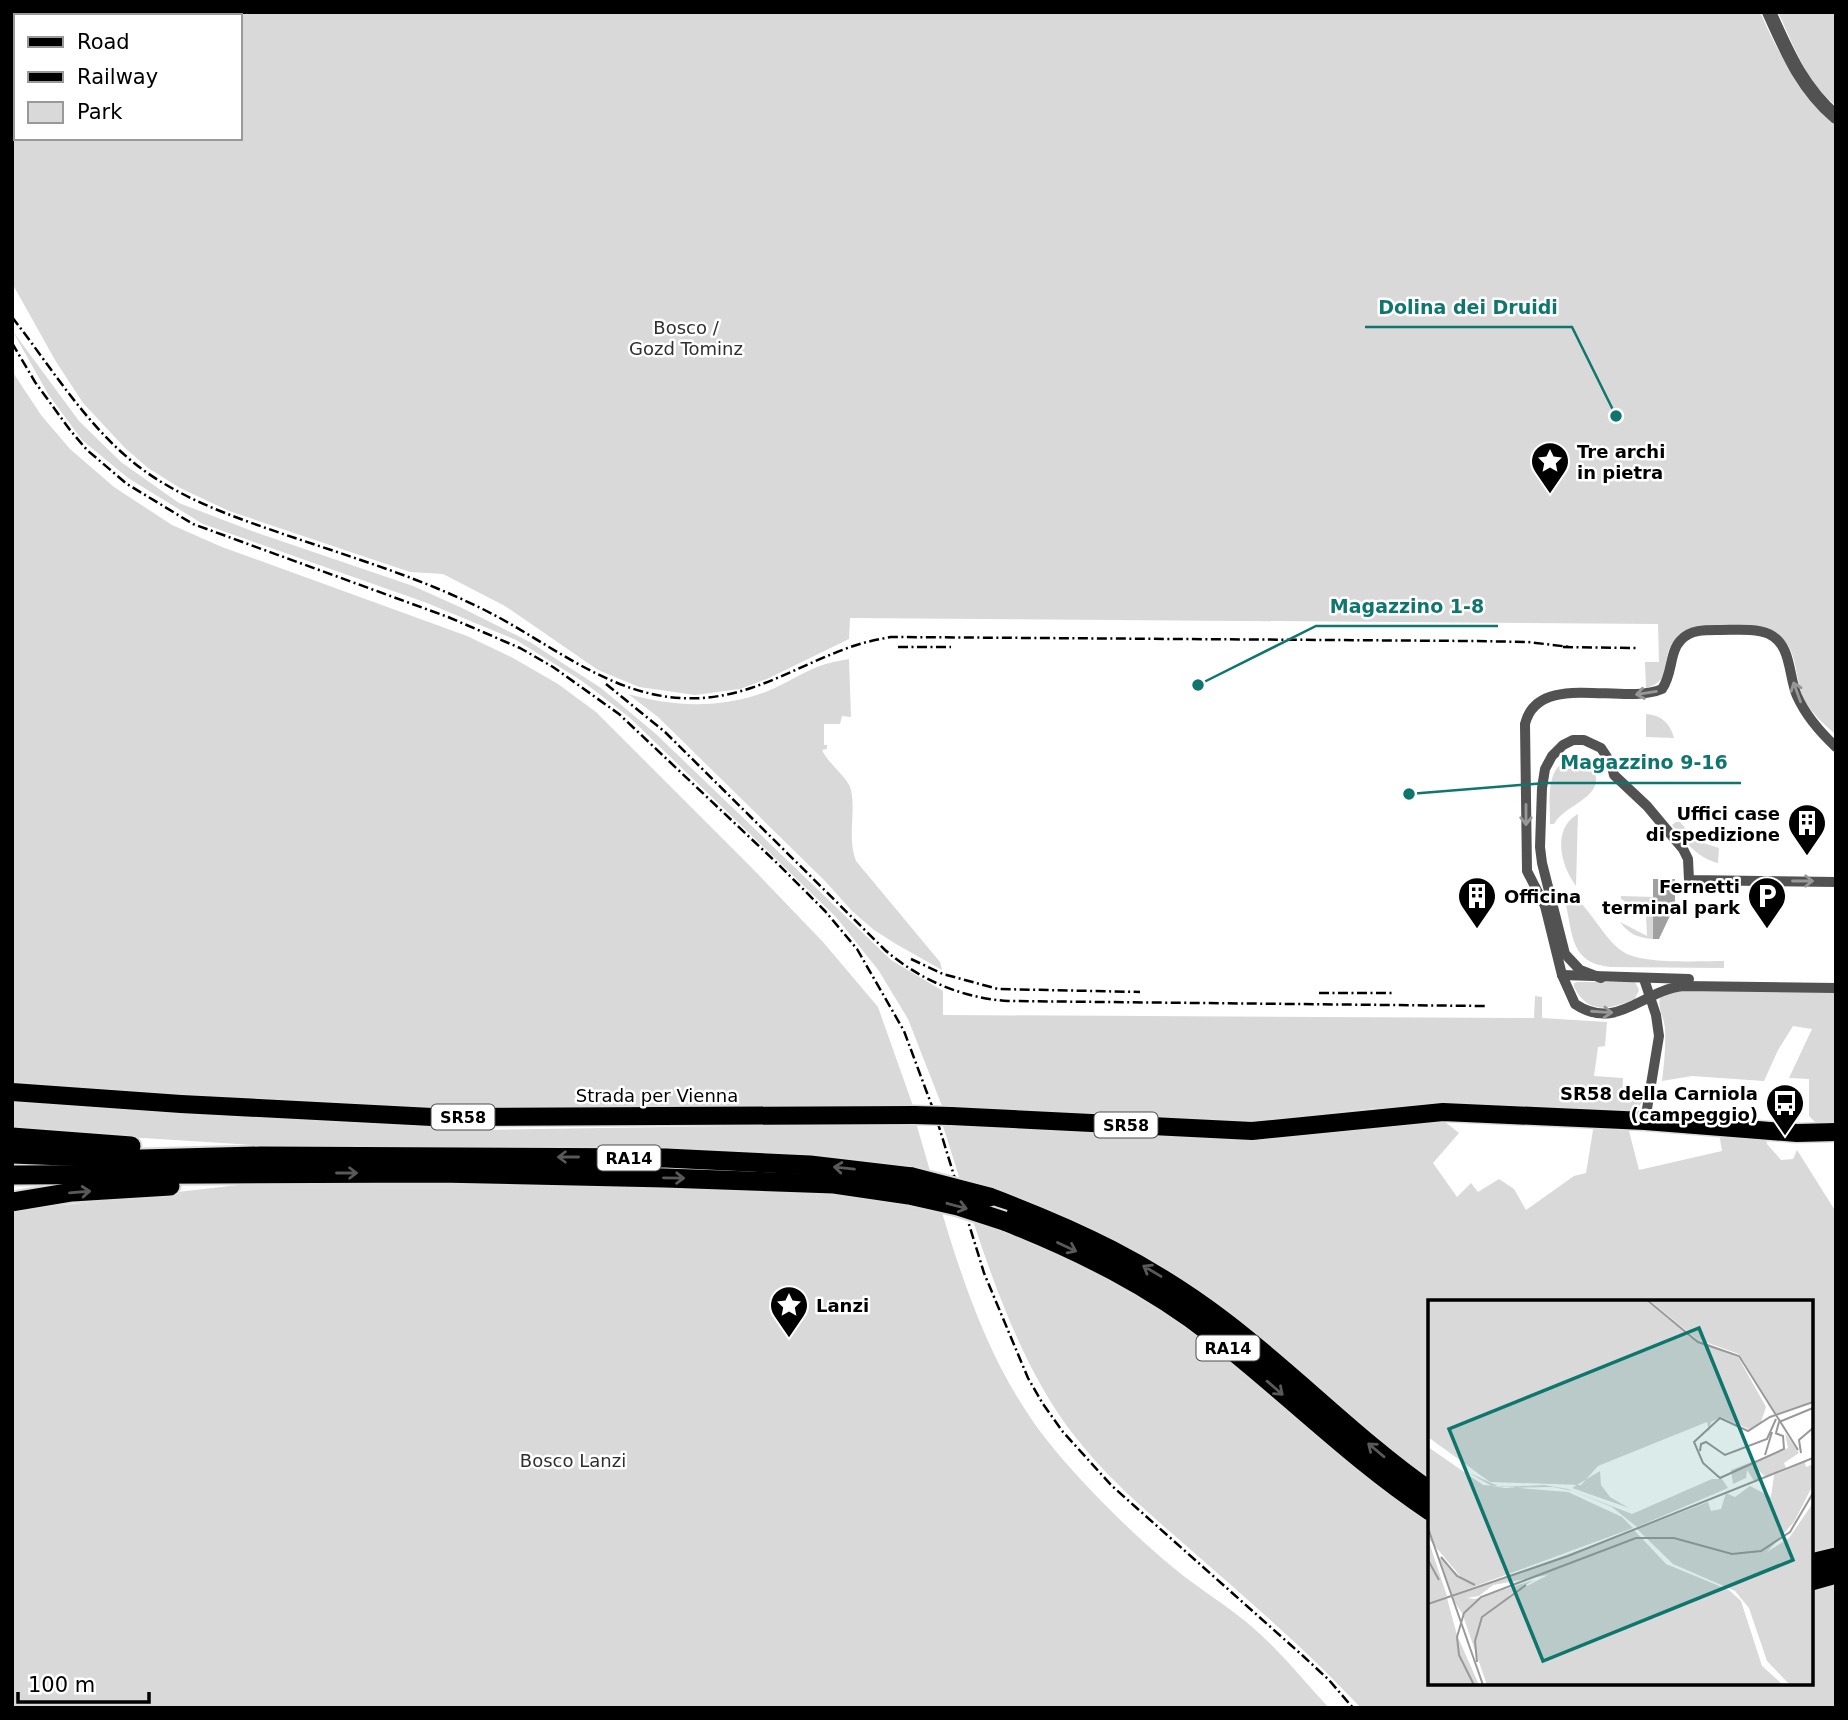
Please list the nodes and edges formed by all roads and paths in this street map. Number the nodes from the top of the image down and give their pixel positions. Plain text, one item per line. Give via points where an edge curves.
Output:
1 (1769, 12) edge
2 (1836, 117) edge
3 (1836, 747) edge
4 (1836, 882) edge
5 (1562, 975) junction
6 (1601, 978) junction
7 (1644, 979) junction
8 (1836, 981) edge
9 (1836, 988) edge
10 (1649, 996) junction
11 (12, 1093) edge
12 (1645, 1121) junction
13 (1836, 1132) edge
14 (12, 1137) edge
15 (12, 1154) edge
16 (274, 1162) junction
17 (12, 1175) edge
18 (910, 1186) junction
19 (12, 1202) edge
20 (1428, 1489) edge
21 (1428, 1510) edge
22 (1836, 1557) edge
23 (1813, 1563) edge
24 (1836, 1574) edge
25 (1813, 1580) edge

1 - 2 street via 1800,76 1817,101
3 -> 5 street via 1797,697 1778,640 1759,631 1689,634 1677,645 1667,681 1653,693 1554,694 1540,700 1525,724 1526,863 1545,906
6 -> 4 street via 1580,970 1565,954 1542,863 1543,778 1552,756 1568,742 1584,740 1606,753 1614,775 1683,849 1689,880
5 - 6 street
5 -> 10 street via 1575,1004 1595,1013 1631,1009
6 - 7 street
7 - 8 street
7 - 10 street
9 - 10 street via 1683,986
10 - 12 street via 1659,1036
11 - 12 main road, Strada per Vienna / SR58, bridge via 432,1117 914,1115 1241,1130 1443,1112
12 - 13 main road, SR58
14 - 16 highway
15 - 16 highway
16 - 17 highway
16 -> 18 highway, RA14 via 412,1173
18 -> 16 highway, RA14 via 810,1165 680,1158
19 -> 16 highway via 72,1192 258,1179
20 -> 18 highway, RA14, bridge via 1182,1291 1092,1238 989,1197
18 -> 21 highway, RA14, bridge via 1060,1243 1108,1266 1179,1310
22 - 23 highway
24 - 25 highway

